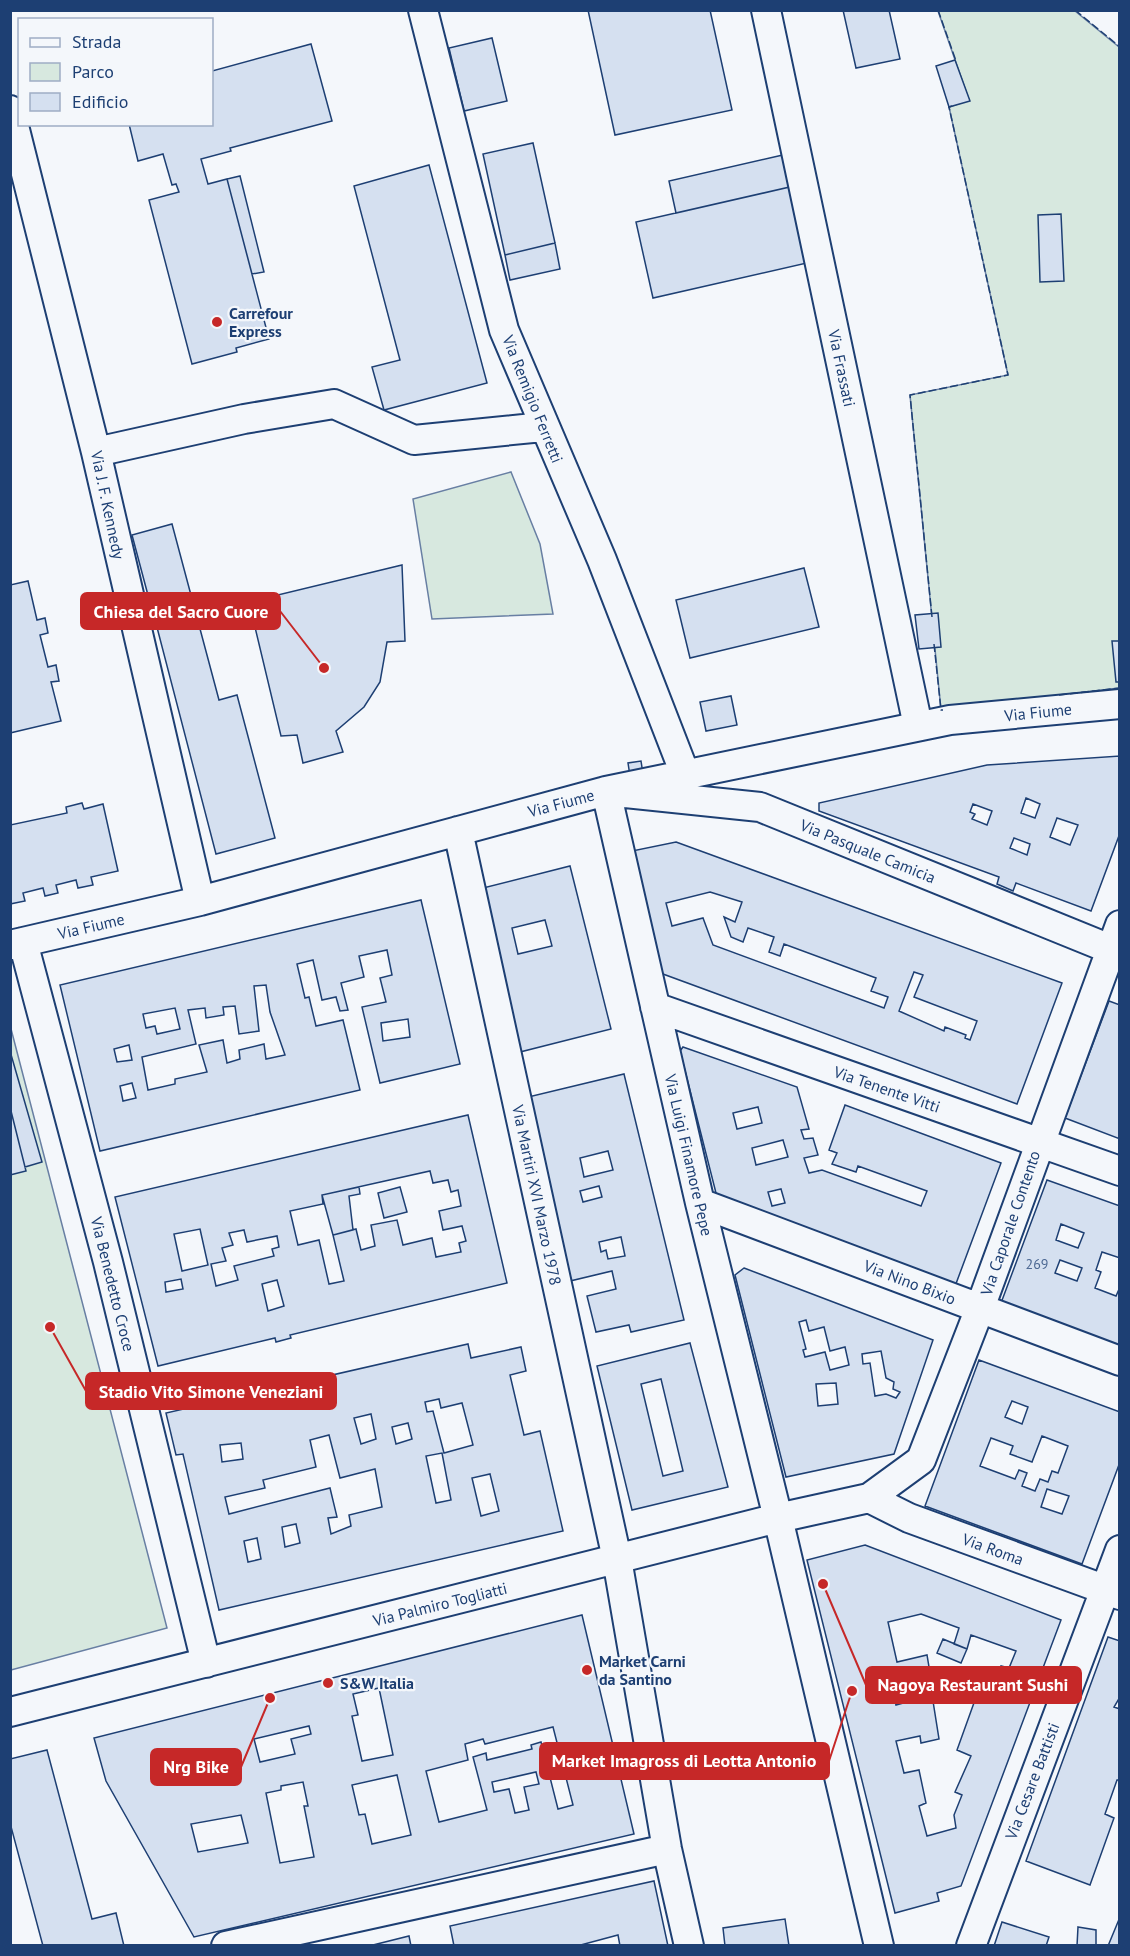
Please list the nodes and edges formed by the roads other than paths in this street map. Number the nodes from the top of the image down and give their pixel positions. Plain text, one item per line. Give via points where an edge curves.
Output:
1 (423, 10) edge
2 (766, 10) edge
3 (10, 111) edge
4 (543, 427) junction
5 (96, 452) junction
6 (1119, 704) edge
7 (918, 726) junction
8 (685, 774) junction
9 (606, 791) junction
10 (458, 831) junction
11 (200, 901) junction
12 (1117, 943) edge
13 (17, 944) edge
14 (655, 1007) junction
15 (1039, 1143) junction
16 (1119, 1171) edge
17 (700, 1203) junction
18 (980, 1308) junction
19 (1119, 1361) edge
20 (869, 1498) junction
21 (778, 1518) junction
22 (1119, 1550) edge
23 (617, 1559) junction
24 (1112, 1592) edge
25 (206, 1664) junction
26 (10, 1712) edge
27 (668, 1849) junction
28 (226, 1946) edge
29 (689, 1946) edge
30 (879, 1946) edge
31 (971, 1946) edge

1 - 4 street, Via Remigio Ferretti via 504,330
2 - 7 street, Via Frassati
3 - 5 street, Via J. F. Kennedy
4 - 5 street via 414,440 334,404 244,419
4 - 8 street, Via Remigio Ferretti via 602,560
5 - 11 street, Via J. F. Kennedy
6 - 7 street, Via Fiume
7 - 8 street, Via Fiume
8 - 9 street, Via Fiume
9 - 10 street, Via Fiume
9 - 12 street, Via Pasquale Camicia via 760,807
9 - 14 street, Via Luigi Finamore Pepe
10 - 11 street, Via Fiume
10 - 23 street, Via Martiri XVI Marzo 1978
11 - 13 street, Via Fiume
12 - 15 street, Via Caporale Contento
13 - 25 street, Via Benedetto Croce via 108,1262
14 - 15 street, Via Tenente Vitti
14 - 17 street, Via Luigi Finamore Pepe
15 - 16 street, Via Tenente Vitti
15 - 18 street, Via Caporale Contento
17 - 18 street, Via Nino Bixio
17 - 21 street, Via Luigi Finamore Pepe
18 - 19 street, Via Nino Bixio
18 - 20 street, Via Caporale Contento via 921,1460
20 - 21 street, Via Palmiro Togliatti
20 - 24 street, Via Roma via 909,1518
21 - 23 street, Via Palmiro Togliatti
21 - 30 street, Via Luigi Finamore Pepe
22 - 24 street, Via Cesare Battisti
23 - 25 street, Via Palmiro Togliatti
23 - 27 street, Via Martiri XVI Marzo 1978
24 - 31 street, Via Cesare Battisti
25 - 26 street, Via Palmiro Togliatti
27 - 28 street
27 - 29 street, Via Martiri XVI Marzo 1978

